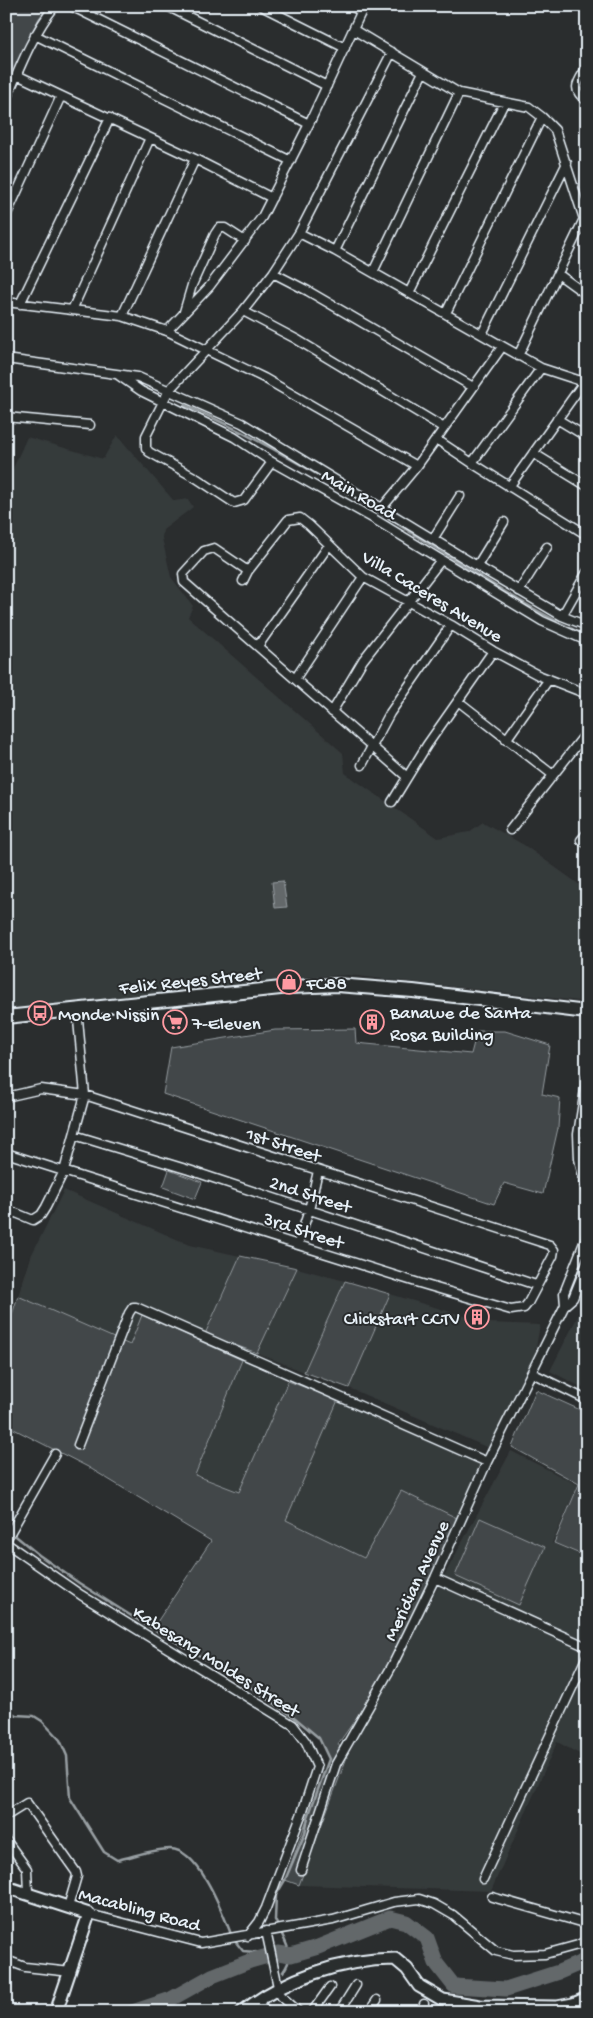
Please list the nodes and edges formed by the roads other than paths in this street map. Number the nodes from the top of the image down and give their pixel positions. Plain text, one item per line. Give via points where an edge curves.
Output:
1 (56, 6) edge
2 (71, 6) edge
3 (167, 6) edge
4 (261, 6) edge
5 (351, 6) edge
6 (363, 9) edge
7 (354, 30) junction
8 (36, 35) junction
9 (345, 48) junction
10 (392, 52) junction
11 (587, 67) edge
12 (423, 72) junction
13 (17, 74) junction
14 (327, 86) junction
15 (459, 93) junction
16 (61, 96) junction
17 (6, 100) edge
18 (587, 101) edge
19 (504, 103) junction
20 (542, 117) junction
21 (110, 118) junction
22 (309, 124) junction
23 (150, 138) junction
24 (195, 159) junction
25 (291, 161) junction
26 (567, 163) junction
27 (272, 198) junction
28 (6, 216) edge
29 (299, 233) junction
30 (246, 241) junction
31 (335, 251) junction
32 (373, 272) junction
33 (273, 273) junction
34 (558, 274) junction
35 (409, 292) junction
36 (587, 295) edge
37 (6, 302) edge
38 (20, 304) junction
39 (72, 310) junction
40 (243, 311) junction
41 (446, 313) junction
42 (183, 314) junction
43 (122, 316) junction
44 (167, 331) junction
45 (482, 334) junction
46 (502, 347) junction
47 (206, 350) junction
48 (518, 356) junction
49 (6, 359) edge
50 (541, 368) junction
51 (117, 374) junction
52 (586, 382) edge
53 (473, 387) junction
54 (169, 390) junction
55 (163, 402) junction
56 (9, 418) edge
57 (557, 419) junction
58 (90, 425) dead end
59 (6, 428) edge
60 (444, 428) junction
61 (587, 437) edge
62 (436, 438) junction
63 (533, 453) junction
64 (272, 462) junction
65 (472, 463) junction
66 (416, 466) junction
67 (587, 486) edge
68 (509, 487) junction
69 (460, 496) dead end
70 (382, 508) junction
71 (504, 522) dead end
72 (587, 535) edge
73 (433, 540) junction
74 (329, 545) junction
75 (547, 547) dead end
76 (441, 560) junction
77 (477, 566) junction
78 (248, 571) junction
79 (587, 572) edge
80 (363, 577) junction
81 (243, 581) dead end
82 (519, 591) junction
83 (408, 601) junction
84 (562, 616) junction
85 (451, 625) junction
86 (587, 626) edge
87 (587, 641) edge
88 (258, 646) junction
89 (493, 651) junction
90 (295, 678) junction
91 (549, 679) junction
92 (587, 694) edge
93 (458, 701) junction
94 (332, 712) junction
95 (587, 732) edge
96 (506, 740) junction
97 (372, 745) junction
98 (362, 765) dead end
99 (553, 775) junction
100 (408, 778) junction
101 (392, 802) dead end
102 (510, 830) dead end
103 (587, 833) edge
104 (587, 844) edge
105 (77, 1010) junction
106 (587, 1012) edge
107 (6, 1017) edge
108 (587, 1077) edge
109 (85, 1095) junction
110 (6, 1097) edge
111 (74, 1135) junction
112 (6, 1153) edge
113 (64, 1171) junction
114 (318, 1171) junction
115 (587, 1195) edge
116 (6, 1209) edge
117 (309, 1210) junction
118 (587, 1235) edge
119 (298, 1244) junction
120 (550, 1245) joint
121 (587, 1263) edge
122 (536, 1285) junction
123 (565, 1305) junction
124 (532, 1373) junction
125 (587, 1400) edge
126 (78, 1445) dead end
127 (55, 1454) dead end
128 (487, 1462) junction
129 (8, 1537) edge
130 (435, 1578) junction
131 (587, 1647) edge
132 (587, 1656) edge
133 (6, 1816) edge
134 (6, 1840) edge
135 (301, 1870) dead end
136 (483, 1879) dead end
137 (6, 1886) edge
138 (28, 1893) junction
139 (492, 1898) dead end
140 (68, 1907) junction
141 (89, 1914) junction
142 (587, 1924) edge
143 (267, 1935) junction
144 (248, 1936) junction
145 (587, 1940) edge
146 (6, 1960) edge
147 (71, 1972) junction
148 (356, 1985) dead end
149 (330, 1987) dead end
150 (276, 1989) junction
151 (587, 1998) edge
152 (376, 2000) dead end
153 (256, 2001) junction
154 (56, 2012) edge
155 (242, 2012) edge
156 (268, 2012) edge
157 (299, 2012) edge
158 (312, 2012) edge
159 (339, 2012) edge
160 (369, 2012) edge

1 - 8 street
2 - 22 street
3 - 14 street
4 - 9 street
5 - 6 street
6 - 7 street
7 - 9 street
7 - 10 street
8 - 13 street
8 - 25 street
9 - 14 street
10 - 12 street
10 - 29 street
11 - 18 street via 577,84 580,96
12 - 15 street
12 - 31 street
13 - 16 street
13 - 17 street
14 - 22 street
15 - 19 street
15 - 32 street
16 - 21 street
16 - 28 street
19 - 20 street via 529,107
19 - 35 street
20 - 26 street via 555,130
20 - 41 street
21 - 23 street
21 - 38 street
22 - 25 street
23 - 24 street
23 - 39 street
24 - 27 street
24 - 43 street
25 - 27 street
26 - 34 street via 584,219
26 - 45 street
27 - 30 street
29 - 31 street
29 - 33 street
30 - 42 street
30 - 42 street via 225,228 219,228 192,285
31 - 32 street
32 - 35 street
33 - 40 street
33 - 53 street
34 - 36 street
34 - 48 street
35 - 41 street
37 - 38 street
38 - 39 street
39 - 43 street
40 - 47 street
40 - 60 street
41 - 45 street
42 - 44 street
43 - 44 street
44 - 47 street
45 - 46 street
46 - 48 street
46 - 53 street
47 - 54 street
47 - 66 street via 264,378
48 - 50 street
49 - 51 street, Main Road
50 - 52 street
50 - 65 street
51 - 54 street, Main Road via 138,377
51 - 55 street, Main Road
52 - 57 street
53 - 60 street
54 - 55 street
54 - 70 street, Main Road via 242,422
55 - 64 street, Main Road via 234,437
55 - 64 street via 146,436 148,452 196,478 234,504 244,500
56 - 58 street
56 - 59 street
57 - 61 street
57 - 63 street
60 - 62 street
62 - 65 street
62 - 66 street
63 - 67 street
63 - 68 street
64 - 76 street, Main Road
65 - 68 street
66 - 70 street
68 - 72 street
69 - 73 street
70 - 73 street, Main Road
71 - 77 street
73 - 77 street, Main Road
74 - 78 street, Villa Caceres Avenue via 300,518 288,520
74 - 80 street, Villa Caceres Avenue
74 - 88 street
75 - 82 street
76 - 83 street
76 - 87 street, Main Road via 542,621
77 - 82 street, Main Road
78 - 81 street, Villa Caceres Avenue
78 - 88 street via 214,548 204,551 183,574 184,582
79 - 84 street
80 - 83 street, Villa Caceres Avenue
80 - 90 street
82 - 84 street, Main Road
83 - 85 street, Villa Caceres Avenue
83 - 94 street via 363,660
84 - 86 street, Main Road
85 - 89 street, Villa Caceres Avenue
85 - 97 street via 390,713
88 - 90 street
89 - 91 street, Villa Caceres Avenue
89 - 93 street
90 - 94 street
91 - 92 street, Villa Caceres Avenue
91 - 96 street
93 - 96 street
93 - 100 street
94 - 97 street
95 - 99 street
96 - 99 street
97 - 98 street
97 - 100 street
99 - 102 street
100 - 101 street
103 - 104 street via 581,840
105 - 106 main road, Felix Reyes Street via 290,987 337,986
105 - 107 main road, Felix Reyes Street
105 - 109 street
108 - 115 street via 578,1134 579,1159
109 - 110 street, 1st Street via 41,1089
109 - 111 street
109 - 114 street, 1st Street
111 - 113 street
111 - 117 street, 2nd Street
112 - 113 street, 3rd Street
113 - 116 street via 37,1218 33,1220
113 - 119 street, 3rd Street
114 - 117 street
114 - 120 street, 1st Street
117 - 119 street
117 - 122 street, 2nd Street
118 - 123 street, Meridian Avenue via 564,1293
119 - 122 street, 3rd Street via 511,1310 524,1308
120 - 122 street, 3rd Street via 554,1250 553,1256
121 - 123 street, Meridian Avenue via 573,1298
123 - 124 street, Meridian Avenue
124 - 125 street
124 - 128 street, Meridian Avenue
126 - 128 street via 129,1313 136,1307
127 - 129 street
128 - 130 street, Meridian Avenue
129 - 144 street, Kabesang Moldes Street via 81,1595 293,1725 306,1742 317,1767 266,1908
130 - 131 street
130 - 135 street, Meridian Avenue via 392,1666 336,1764
132 - 136 street
133 - 140 street via 27,1803 76,1872
134 - 138 street via 26,1870
137 - 138 street, Macabling Road
138 - 140 street, Macabling Road
139 - 142 street
140 - 141 street, Macabling Road
141 - 144 street, Macabling Road via 196,1943
141 - 147 street
143 - 144 street, Macabling Road
143 - 145 street, Macabling Road via 394,1902 420,1899 453,1915 496,1951 513,1955 545,1954
143 - 150 street
146 - 147 street via 25,1967
147 - 154 street
148 - 159 street
149 - 158 street
150 - 151 street via 332,1969 377,1959 395,1959 419,1986 443,2000 480,2006 557,2008
150 - 153 street
150 - 157 street
152 - 160 street
153 - 155 street
153 - 156 street

